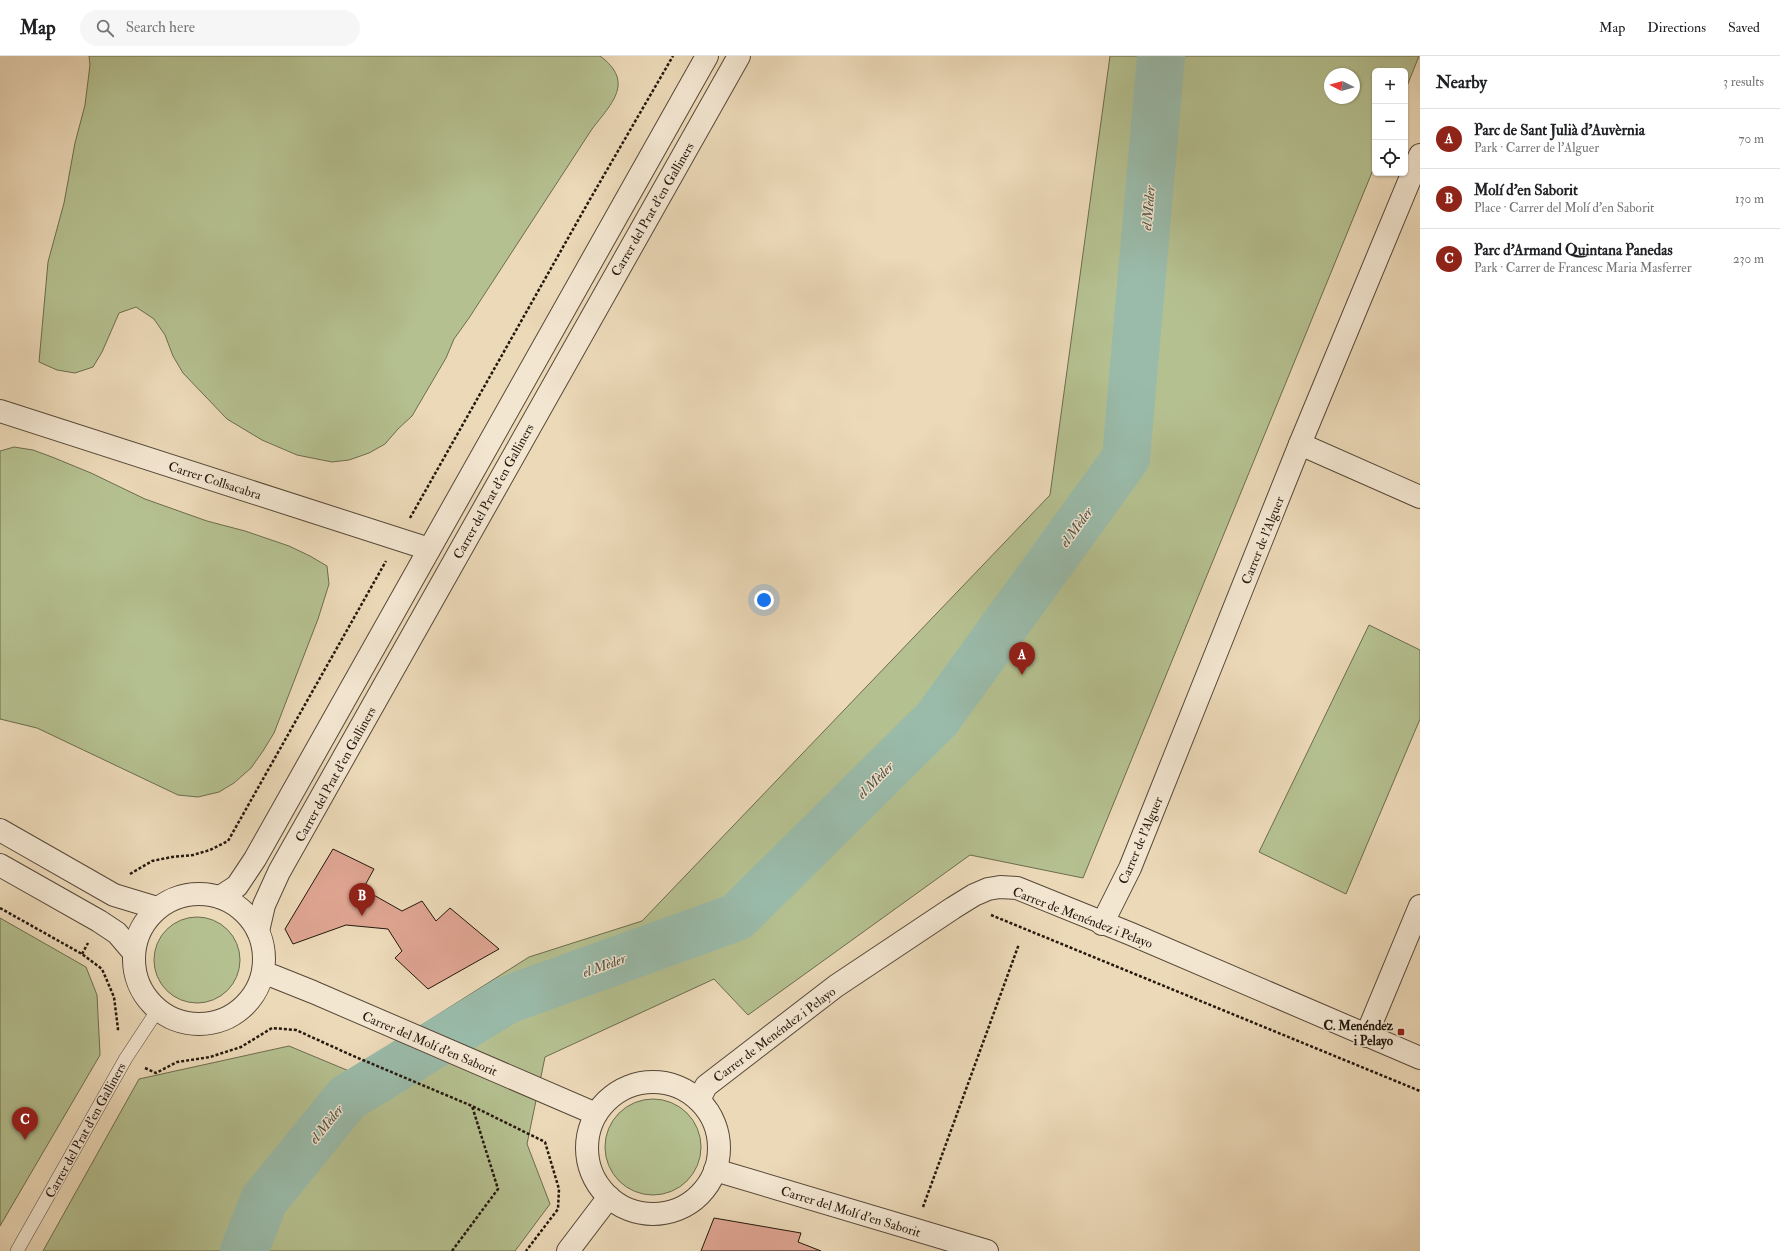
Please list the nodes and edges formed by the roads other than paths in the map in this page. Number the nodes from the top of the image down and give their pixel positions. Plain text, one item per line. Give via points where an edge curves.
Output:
1 (707, 56) edge
2 (739, 56) edge
3 (1420, 155) edge
4 (0, 411) edge
5 (1300, 444) junction
6 (1420, 497) edge
7 (429, 549) junction
8 (0, 830) edge
9 (0, 865) edge
10 (220, 897) junction
11 (1420, 906) edge
12 (157, 908) junction
13 (1102, 924) junction
14 (258, 931) junction
15 (134, 953) junction
16 (263, 975) junction
17 (157, 1011) junction
18 (1366, 1036) junction
19 (1420, 1058) edge
20 (699, 1100) junction
21 (596, 1114) junction
22 (715, 1170) junction
23 (609, 1197) junction
24 (17, 1251) edge
25 (568, 1251) edge
26 (987, 1251) edge

1 - 7 street, Carrer del Prat d'en Galliners
2 - 14 street, Carrer del Prat d'en Galliners via 279,872 264,905
3 - 5 street, Carrer de l'Alguer
4 - 7 street, Carrer Collsacabra
5 - 6 street
5 - 13 street, Carrer de l'Alguer via 1130,868
7 - 10 street, Carrer del Prat d'en Galliners via 255,859 237,886
8 - 12 street via 114,895
9 - 15 street via 99,921 117,933
10 - 12 street via 205,894 183,896
10 - 14 street via 234,903 245,912
11 - 18 street
12 - 15 street via 138,934
13 - 18 street, Carrer de Menéndez i Pelayo
13 - 20 street, Carrer de Menéndez i Pelayo via 1017,888 1000,887 974,895 836,986 706,1086
14 - 16 street via 264,952
15 - 17 street via 135,973 142,992
16 - 17 street via 253,996 238,1012 218,1023 195,1025 173,1020
16 - 21 street, Carrer del Molí d'en Saborit via 273,976 307,990
17 - 24 lane, Carrer del Prat d'en Galliners via 126,1058
18 - 19 street, Carrer de Menéndez i Pelayo
20 - 21 street via 683,1089 664,1082 645,1082 626,1087 609,1098
20 - 22 street via 711,1115 717,1133 719,1152
21 - 23 street via 587,1148 590,1166 597,1183
22 - 23 street via 706,1187 693,1201 676,1210 657,1214 638,1212 619,1205
22 - 26 street, Carrer del Molí d'en Saborit
23 - 25 street

